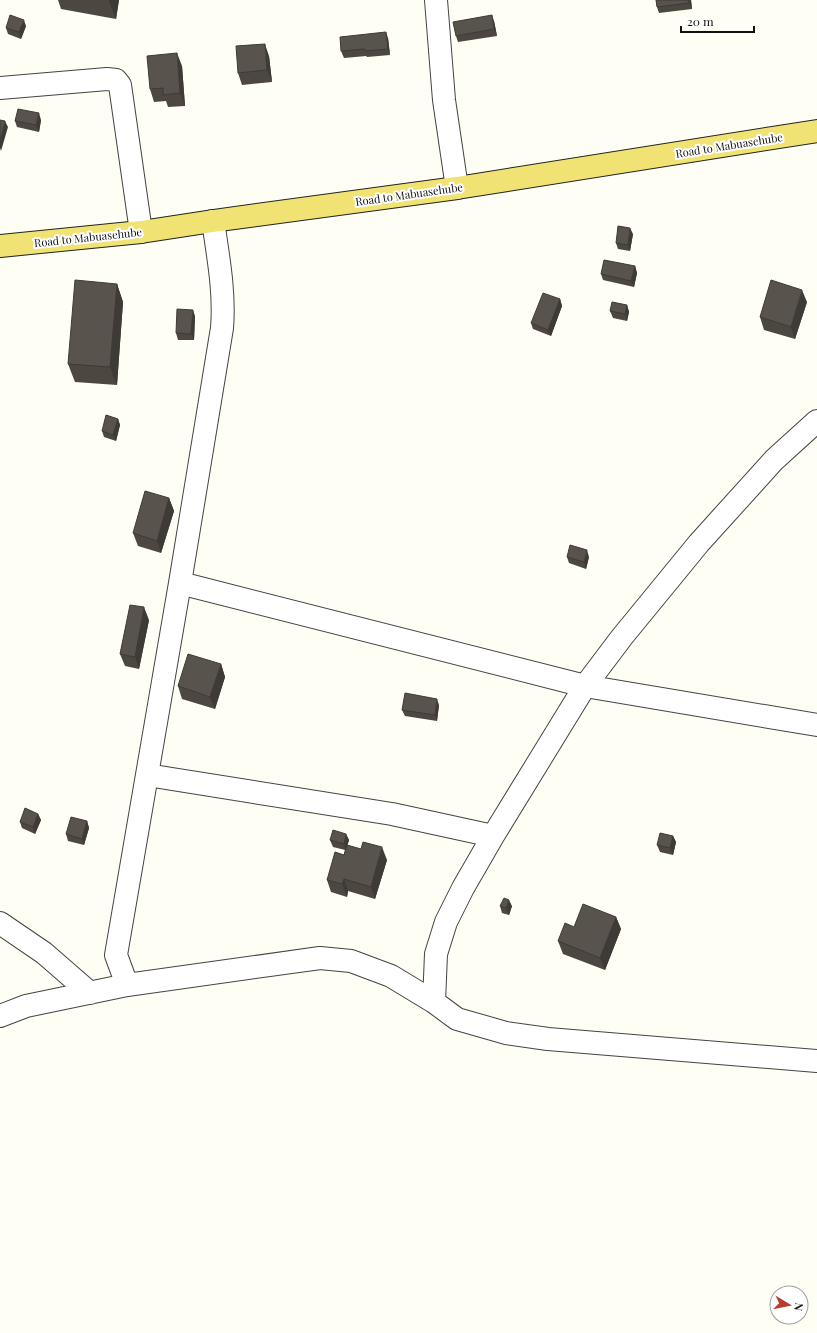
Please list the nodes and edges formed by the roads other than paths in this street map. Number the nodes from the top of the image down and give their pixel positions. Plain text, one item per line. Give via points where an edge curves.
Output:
1 (436, 0) edge
2 (0, 88) edge
3 (817, 131) edge
4 (457, 188) junction
5 (213, 221) junction
6 (141, 232) junction
7 (0, 246) edge
8 (817, 421) edge
9 (180, 583) junction
10 (585, 686) junction
11 (817, 725) edge
12 (147, 774) junction
13 (493, 836) junction
14 (0, 923) edge
15 (127, 985) junction
16 (90, 993) junction
17 (434, 1002) junction
18 (0, 1016) edge
19 (817, 1061) edge

1 - 4 street via 444,100
2 - 6 street via 116,80 120,85
3 - 4 main road, Road to Mabuasehube
4 - 5 main road, Road to Mabuasehube
5 - 6 main road, Road to Mabuasehube
5 - 9 street via 224,311
6 - 7 main road, Road to Mabuasehube
8 - 10 street via 774,460 700,543
9 - 10 street
9 - 12 street
10 - 11 street
10 - 13 street
12 - 13 street via 392,814
12 - 15 street via 116,956
13 - 17 street via 446,922 436,954
14 - 16 street via 44,953
15 - 16 street
15 - 17 street via 320,958 351,961 391,976
16 - 18 street via 26,1006
17 - 19 street via 457,1019 506,1033 548,1040

